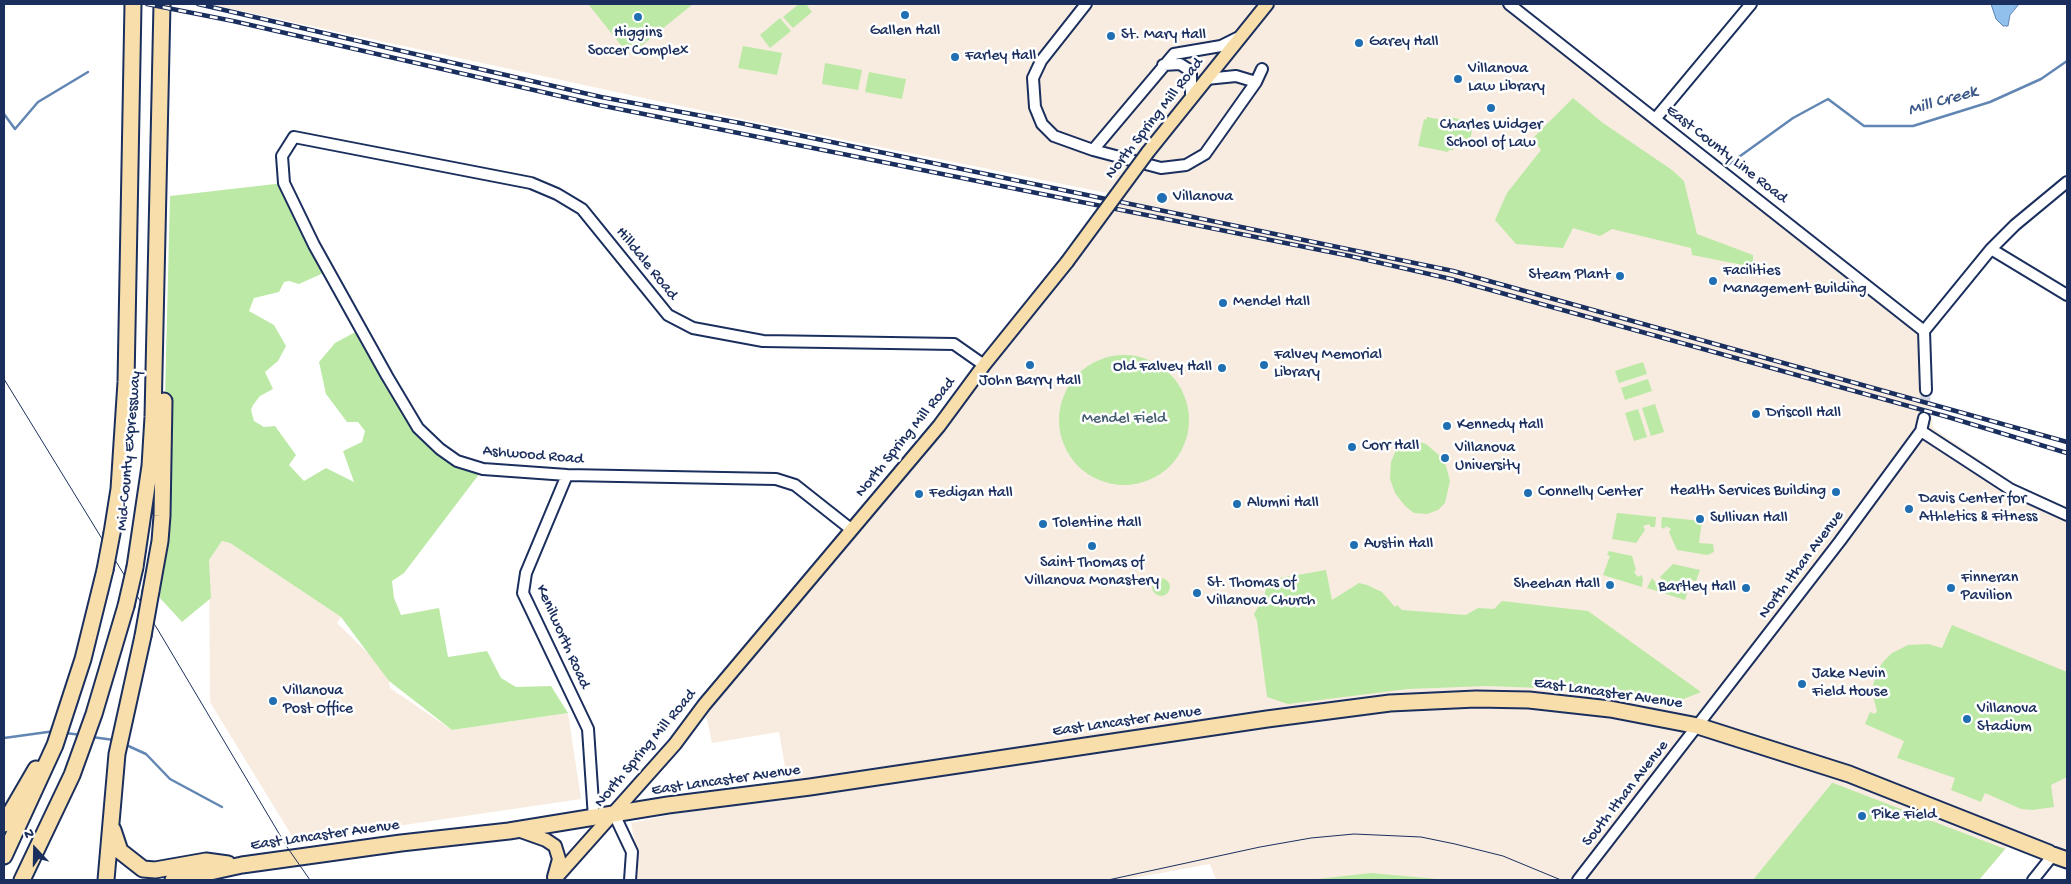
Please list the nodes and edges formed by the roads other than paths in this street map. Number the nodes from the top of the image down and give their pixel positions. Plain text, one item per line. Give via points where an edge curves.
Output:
1 (133, 4) edge
2 (162, 4) edge
3 (1086, 4) edge
4 (1266, 4) edge
5 (1509, 4) edge
6 (1751, 4) edge
7 (1242, 33) junction
8 (1163, 65) junction
9 (1262, 69) dead end
10 (1206, 79) junction
11 (1256, 82) junction
12 (1191, 98) junction
13 (1656, 118) junction
14 (294, 137) joint
15 (1093, 150) junction
16 (2067, 182) edge
17 (1991, 250) junction
18 (157, 282) junction
19 (2067, 295) edge
20 (1924, 330) junction
21 (984, 365) junction
22 (1926, 390) tunnel mouth
23 (1924, 418) tunnel mouth
24 (1921, 431) junction
25 (567, 475) junction
26 (2067, 515) edge
27 (852, 530) junction
28 (1698, 726) junction
29 (55, 741) junction
30 (614, 814) junction
31 (594, 818) junction
32 (111, 822) junction
33 (4, 824) edge
34 (518, 830) junction
35 (4, 856) edge
36 (2056, 856) edge
37 (242, 865) junction
38 (22, 880) edge
39 (106, 880) edge
40 (173, 880) edge
41 (553, 880) edge
42 (630, 880) edge
43 (1578, 880) edge
44 (2033, 880) edge

1 - 29 highway, Mid-County Expressway, bridge via 126,382 119,489 105,570
2 - 18 highway, Mid-County Expressway
3 - 15 street via 1041,61 1033,78 1035,107 1042,124 1054,136
4 - 7 main road, North Spring Mill Road
5 - 13 street, East County Line Road
6 - 13 street
7 - 8 street via 1221,46 1174,54
7 - 10 main road, North Spring Mill Road
8 - 12 street via 1180,64 1191,71
8 - 15 street
9 - 11 street
10 - 11 street via 1236,76
10 - 12 main road, North Spring Mill Road
11 - 15 street via 1205,154 1186,165 1161,168
12 - 21 main road, North Spring Mill Road, bridge
13 - 20 street, East County Line Road
14 - 21 street, Hilldale Road via 531,183 557,194 582,209 668,315 693,328 763,341 954,344
14 - 25 street, Ashwood Road via 282,156 284,183 314,244 418,428 457,461 483,470
16 - 17 street via 2015,225
17 - 19 street
17 - 20 street
18 - 32 highway, bridge via 164,369 160,542 117,754
18 - 38 highway, Mid-County Expressway, bridge via 150,466 135,567 94,714 60,803
20 - 22 street
21 - 27 main road, North Spring Mill Road via 939,426
23 - 24 street, North Ithan Avenue
24 - 26 street via 2010,489
24 - 28 street, North Ithan Avenue
25 - 27 street, Ashwood Road via 776,479 795,485
25 - 31 street, Kenilworth Road via 526,573 523,593 588,729
27 - 30 main road, North Spring Mill Road
28 - 30 highway, East Lancaster Avenue via 1610,709 1529,700 1390,703
28 - 36 highway, East Lancaster Avenue via 1849,774
28 - 43 street, South Ithan Avenue
29 - 33 highway
29 - 35 highway, Mid-County Expressway
30 - 31 highway, East Lancaster Avenue
30 - 41 main road, North Spring Mill Road
30 - 42 street via 632,852
31 - 34 highway, East Lancaster Avenue
32 - 37 highway via 120,851 143,869 155,870 206,861
32 - 39 highway
34 - 37 highway, East Lancaster Avenue
34 - 41 main road via 555,846 560,859
36 - 44 street
37 - 40 highway, East Lancaster Avenue

